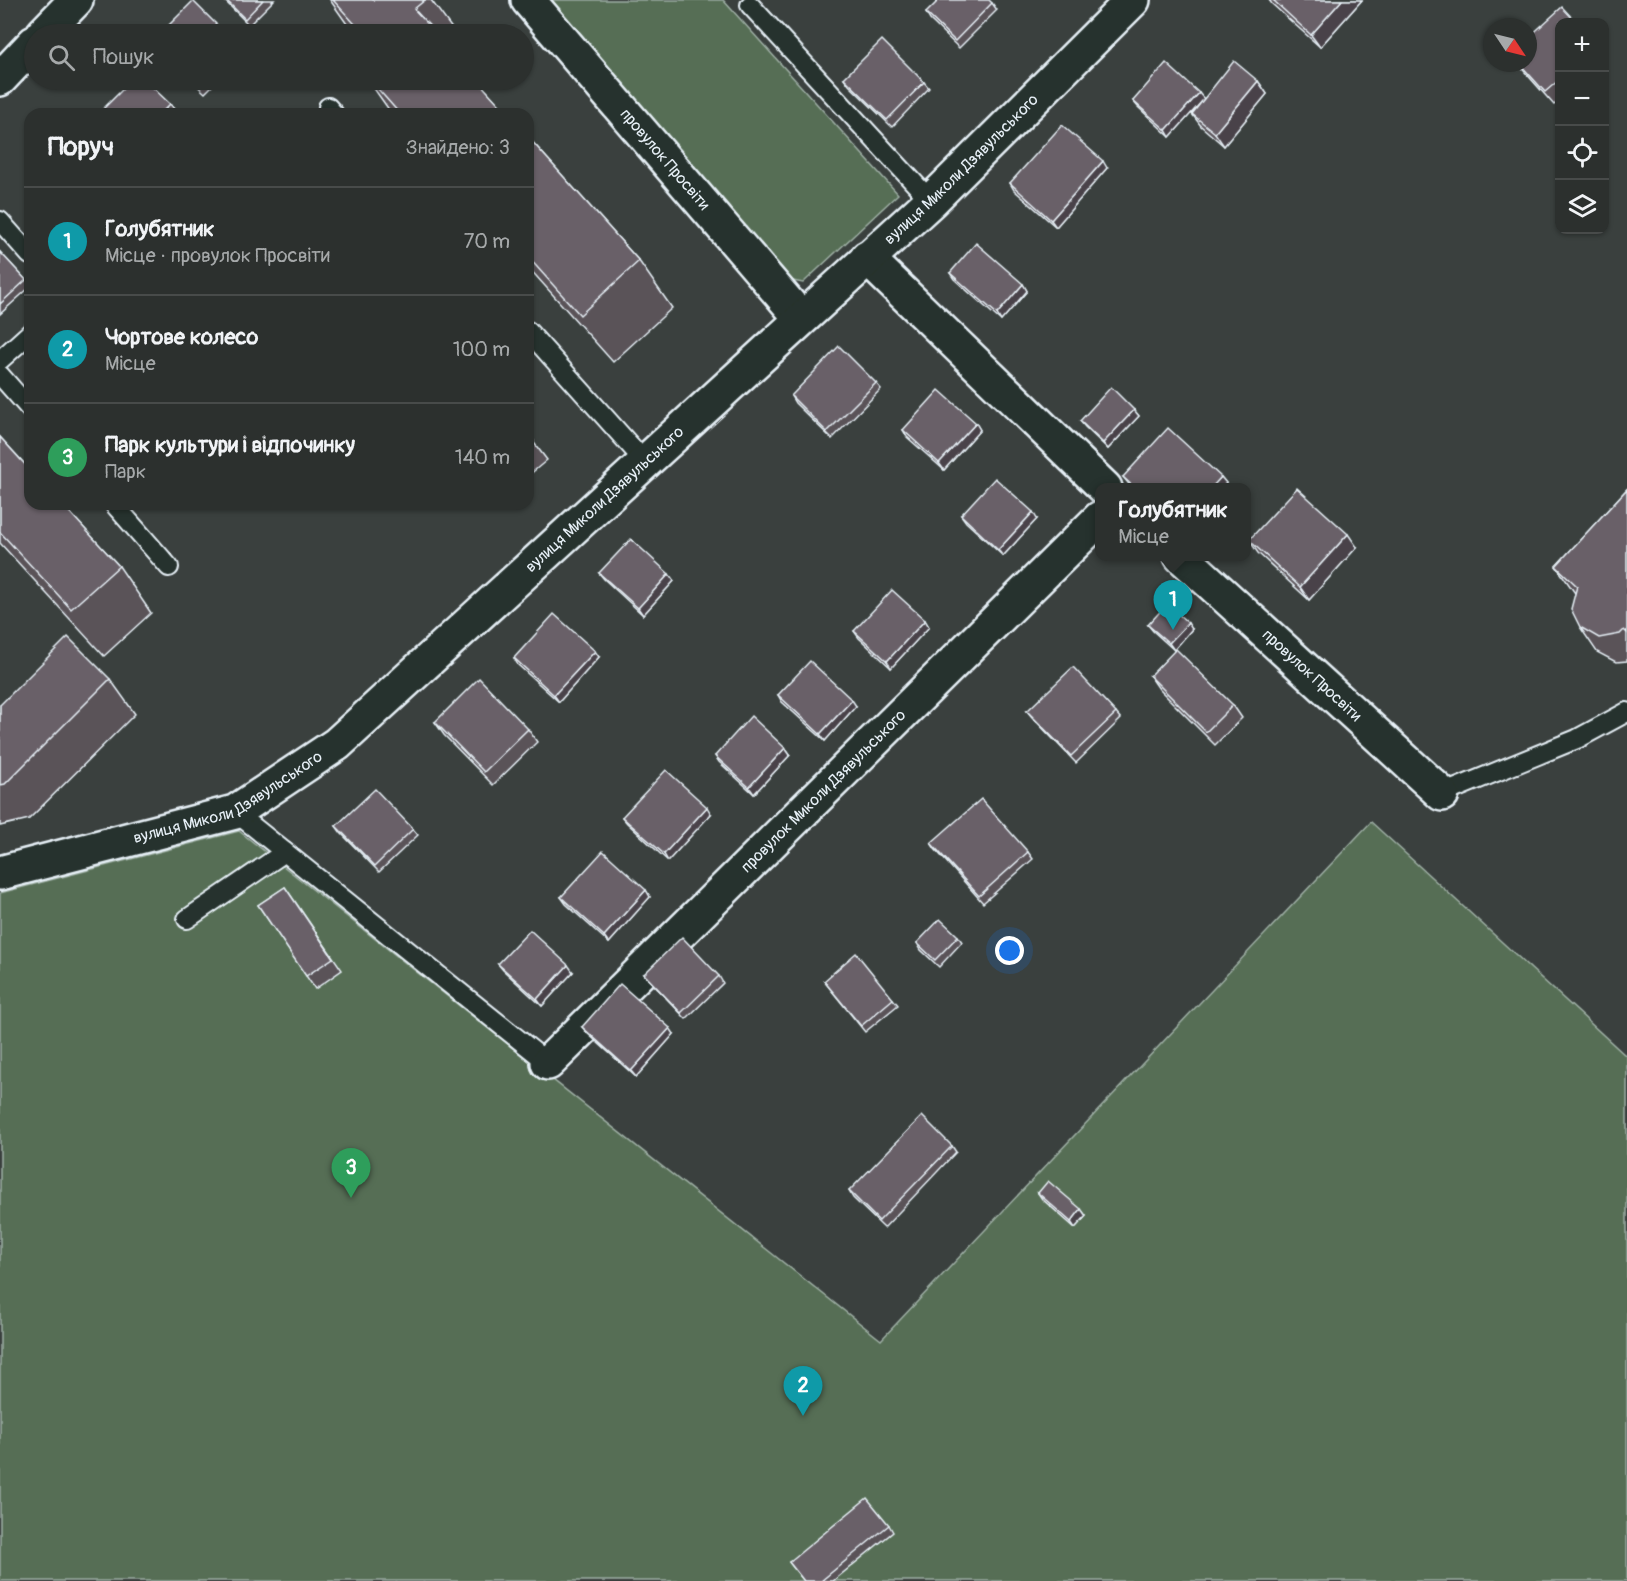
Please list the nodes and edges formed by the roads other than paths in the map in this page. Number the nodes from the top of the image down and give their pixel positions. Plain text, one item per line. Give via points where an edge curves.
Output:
1 (76, 0) edge
2 (528, 0) edge
3 (1133, 0) edge
4 (750, 5) dead end
5 (53, 24) edge
6 (24, 54) edge
7 (0, 79) edge
8 (931, 201) junction
9 (0, 221) edge
10 (24, 248) edge
11 (867, 258) junction
12 (801, 318) junction
13 (24, 338) edge
14 (534, 338) edge
15 (0, 360) edge
16 (0, 375) edge
17 (24, 402) edge
18 (646, 463) junction
19 (1101, 483) edge
20 (119, 510) edge
21 (1095, 523) edge
22 (1186, 561) edge
23 (169, 567) dead end
24 (1627, 712) edge
25 (1442, 794) joint
26 (235, 812) junction
27 (285, 852) junction
28 (0, 873) edge
29 (187, 919) dead end
30 (548, 1063) joint

1 - 5 street
2 - 12 street, провулок Просвіти
3 - 8 street, вулиця Миколи Дзявульського
4 - 8 lane
6 - 7 street
8 - 11 street, вулиця Миколи Дзявульського
9 - 10 lane
11 - 12 street, вулиця Миколи Дзявульського
11 - 19 street
12 - 18 street, вулиця Миколи Дзявульського
13 - 15 lane
14 - 18 lane
16 - 17 lane
18 - 26 street, вулиця Миколи Дзявульського via 337,744
20 - 23 lane
21 - 30 street, провулок Миколи Дзявульського
22 - 25 street, провулок Просвіти
24 - 25 lane via 1577,739
26 - 27 lane
26 - 28 street, вулиця Миколи Дзявульського
27 - 29 lane
27 - 30 lane

